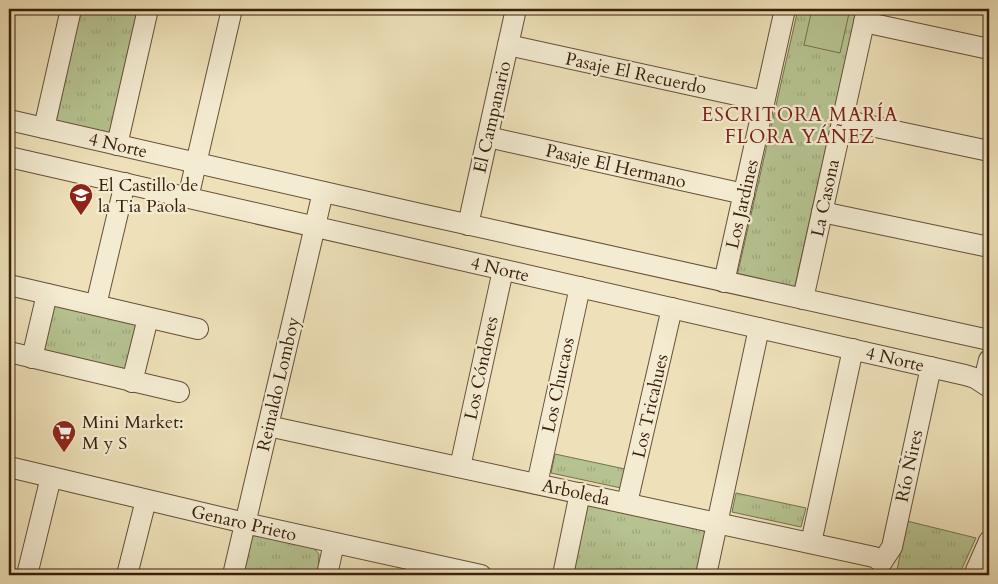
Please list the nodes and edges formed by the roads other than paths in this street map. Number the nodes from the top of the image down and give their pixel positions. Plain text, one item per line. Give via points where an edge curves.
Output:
1 (71, 9) edge
2 (148, 9) edge
3 (232, 9) edge
4 (516, 9) edge
5 (785, 9) edge
6 (865, 15) edge
7 (508, 45) junction
8 (989, 49) edge
9 (764, 101) junction
10 (9, 120) edge
11 (843, 120) junction
12 (44, 128) junction
13 (488, 137) junction
14 (118, 145) junction
15 (989, 151) edge
16 (9, 157) edge
17 (196, 163) junction
18 (124, 183) junction
19 (323, 192) junction
20 (744, 194) junction
21 (188, 198) junction
22 (822, 212) junction
23 (468, 224) junction
24 (315, 227) junction
25 (989, 247) edge
26 (503, 270) junction
27 (724, 282) junction
28 (9, 285) edge
29 (580, 287) junction
30 (47, 294) junction
31 (803, 299) junction
32 (96, 306) junction
33 (672, 308) junction
34 (148, 318) junction
35 (759, 328) junction
36 (198, 329) dead end
37 (989, 340) edge
38 (853, 349) junction
39 (9, 352) edge
40 (32, 358) junction
41 (989, 360) edge
42 (931, 367) junction
43 (132, 382) junction
44 (987, 386) edge
45 (179, 392) dead end
46 (268, 426) junction
47 (9, 467) edge
48 (460, 467) junction
49 (51, 477) junction
50 (537, 484) junction
51 (580, 493) junction
52 (146, 500) junction
53 (628, 503) junction
54 (245, 523) junction
55 (717, 523) junction
56 (989, 541) edge
57 (334, 543) junction
58 (811, 543) junction
59 (883, 569) edge
60 (430, 570) edge
61 (28, 575) edge
62 (127, 575) edge
63 (233, 575) edge
64 (327, 575) edge
65 (481, 575) edge
66 (563, 575) edge
67 (706, 575) edge
68 (974, 575) edge

1 - 12 street
2 - 14 street
3 - 17 street
4 - 7 street, El Campanario
5 - 9 street, Los Jardines
6 - 8 street
6 - 11 street, La Casona
7 - 9 street, Pasaje El Recuerdo
7 - 13 street, El Campanario
9 - 20 street, Los Jardines
10 - 12 street, 4 Norte
11 - 15 street
11 - 22 street, La Casona
12 - 14 street, 4 Norte
13 - 20 street, Pasaje El Hermano
13 - 23 street, El Campanario
14 - 17 street, 4 Norte
16 - 18 street, 4 Norte
17 - 19 street, 4 Norte
17 - 21 street
18 - 21 street, 4 Norte
18 - 32 street
19 - 23 street, 4 Norte
19 - 24 street, Reinaldo Lomboy
20 - 27 street, Los Jardines
21 - 24 street, 4 Norte
22 - 25 street
22 - 31 street, La Casona
23 - 27 street, 4 Norte
24 - 26 street, 4 Norte
24 - 46 street, Reinaldo Lomboy
26 - 29 street, 4 Norte
26 - 48 street, Los Cóndores
27 - 31 street, 4 Norte
28 - 30 street
29 - 33 street, 4 Norte
29 - 50 street, Los Chucaos
30 - 32 street
30 - 40 street
31 - 37 street, 4 Norte
32 - 34 street
33 - 35 street, 4 Norte
33 - 53 street, Los Tricahues
34 - 36 street
34 - 43 street
35 - 38 street, 4 Norte
35 - 55 street
38 - 42 street, 4 Norte
38 - 58 street
39 - 40 street
40 - 43 street
41 - 44 street
42 - 44 street, 4 Norte via 965,375
42 - 59 street, Río Ñires via 892,546
43 - 45 street
46 - 48 street, Arboleda
46 - 54 street, Reinaldo Lomboy
47 - 49 street, Genaro Prieto
48 - 50 street, Arboleda
49 - 52 street, Genaro Prieto
49 - 61 street
50 - 51 street, Arboleda
51 - 53 street, Arboleda
51 - 66 street
52 - 54 street, Genaro Prieto
52 - 62 street
53 - 55 street, Arboleda
54 - 57 street, Genaro Prieto
54 - 63 street, Reinaldo Lomboy
55 - 58 street, Arboleda
55 - 67 street
56 - 68 street
57 - 60 street, Genaro Prieto
57 - 64 street
58 - 59 street, Arboleda via 874,557
60 - 65 street, Genaro Prieto

